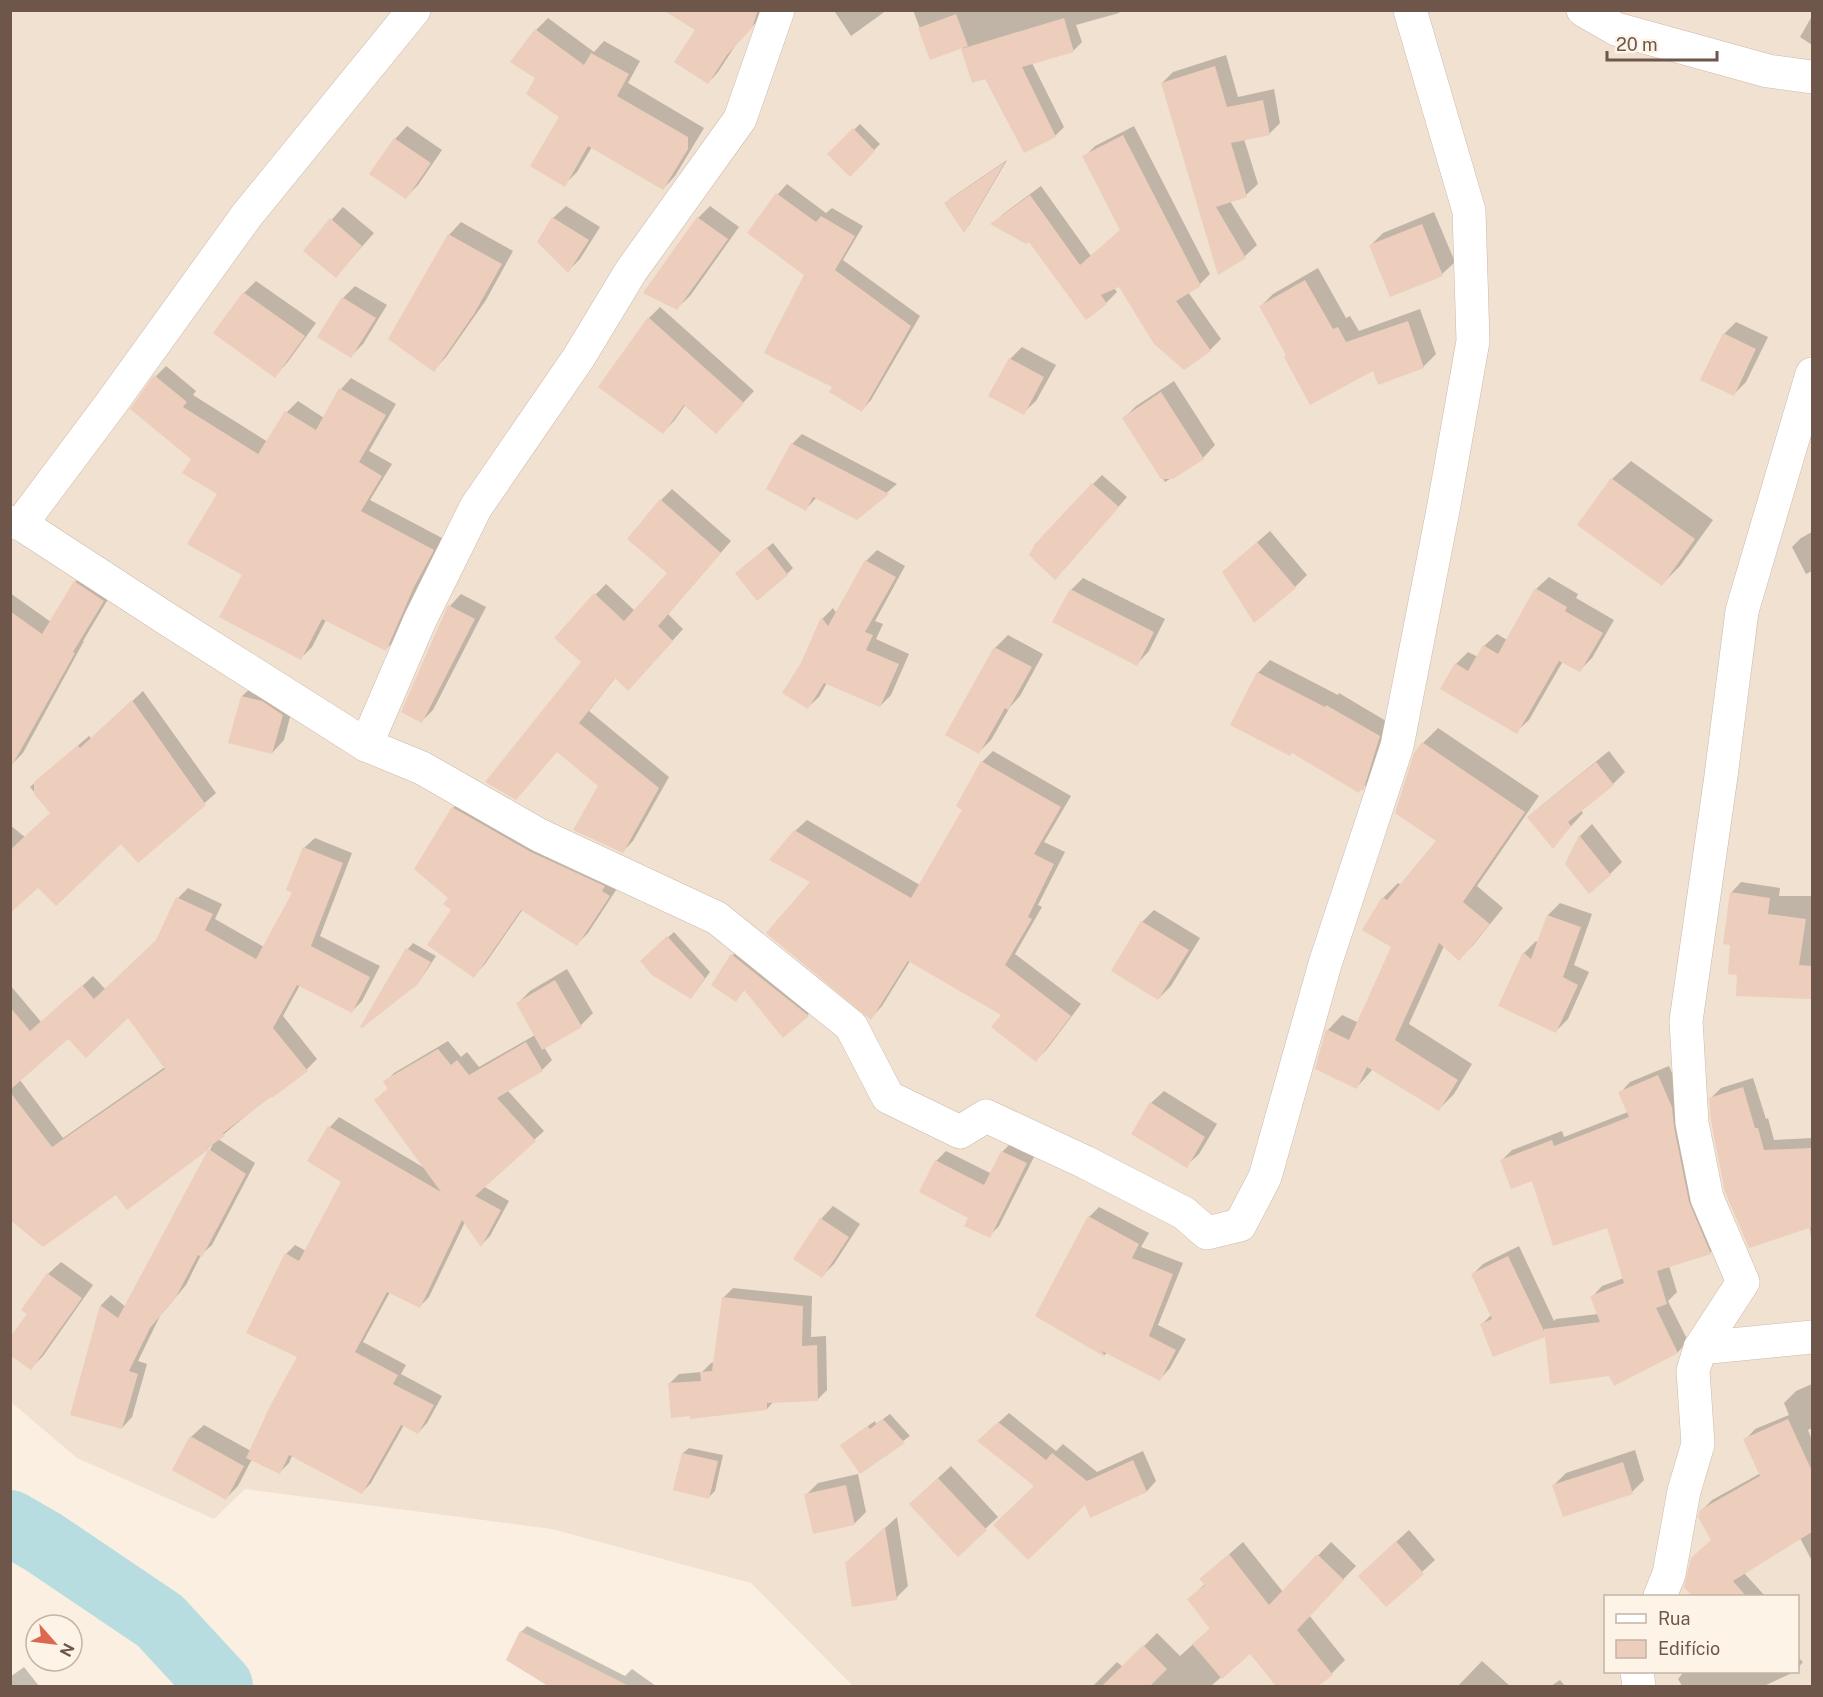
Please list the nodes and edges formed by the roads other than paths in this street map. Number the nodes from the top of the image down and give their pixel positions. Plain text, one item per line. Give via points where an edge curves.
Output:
1 (414, 10) edge
2 (778, 10) edge
3 (1410, 10) edge
4 (1583, 10) edge
5 (1812, 77) edge
6 (1812, 374) edge
7 (16, 523) edge
8 (366, 745) junction
9 (1812, 1337) edge
10 (1700, 1348) junction
11 (1660, 1595) edge

1 - 7 street via 247,215 110,405
2 - 8 street via 740,119 631,271 579,357 476,507 420,620
3 - 8 street via 1469,211 1473,341 1397,746 1325,964 1265,1177 1240,1225 1207,1233 1184,1213 986,1116 960,1132 888,1097 851,1026 717,918 539,835 422,768
4 - 5 street via 1616,29 1768,71
6 - 10 street via 1742,611 1686,1021 1692,1123 1707,1198 1743,1282
7 - 8 street
9 - 10 street
10 - 11 street via 1693,1371 1698,1444

